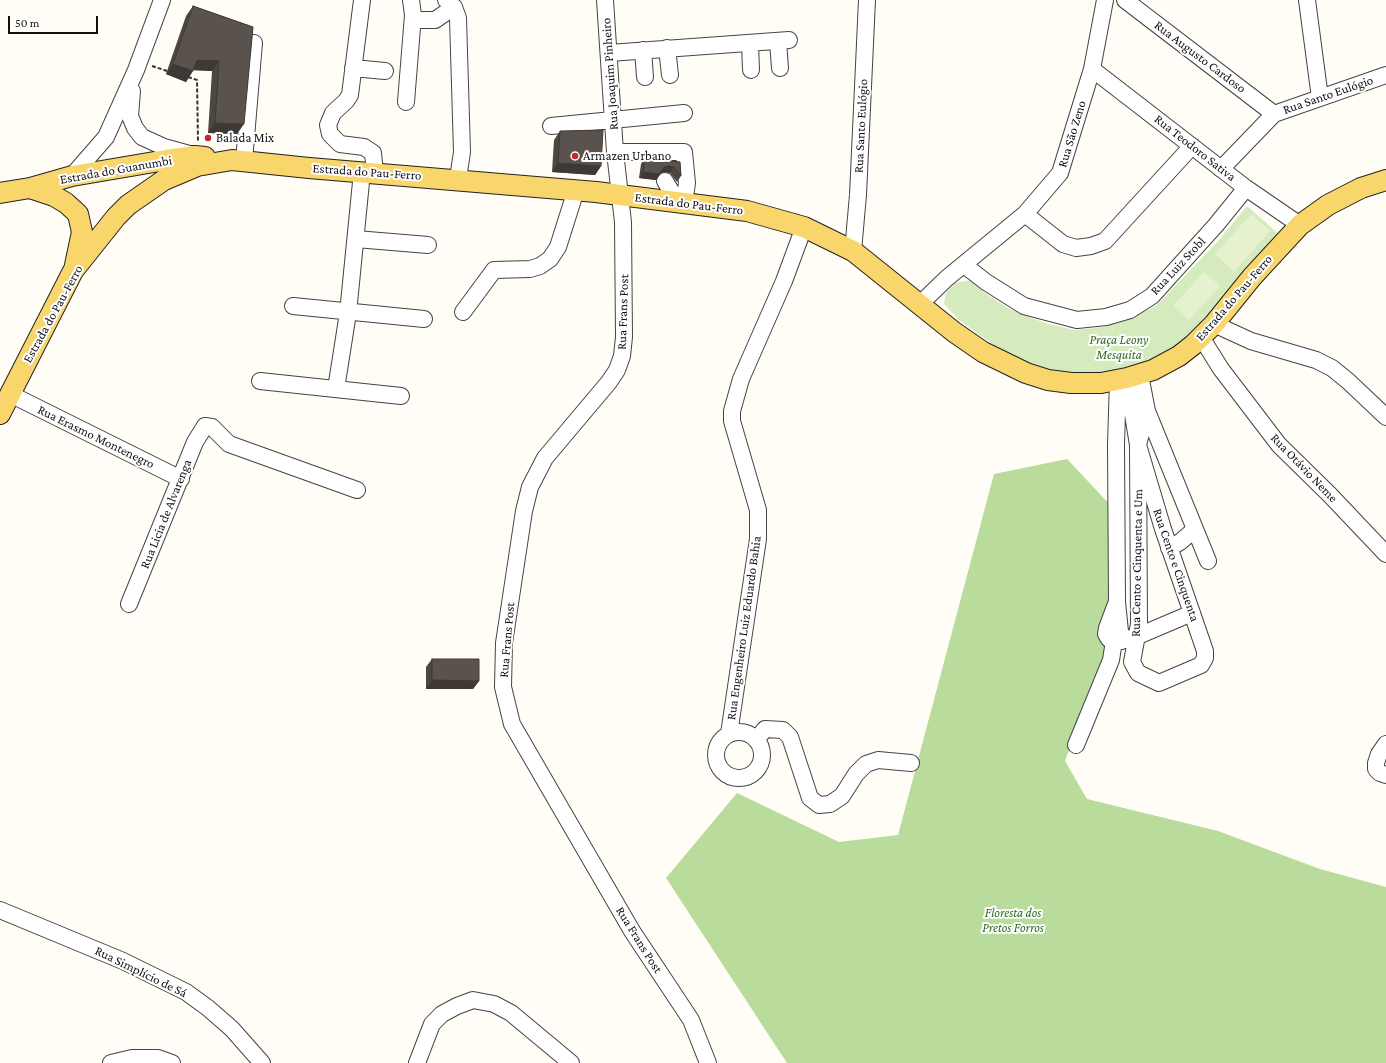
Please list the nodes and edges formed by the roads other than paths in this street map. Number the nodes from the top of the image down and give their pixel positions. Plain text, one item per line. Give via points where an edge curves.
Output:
1 (162, 0) edge
2 (362, 0) edge
3 (412, 0) edge
4 (605, 0) edge
5 (867, 0) edge
6 (1105, 0) edge
7 (1125, 0) edge
8 (1307, 0) edge
9 (450, 3) edge
10 (413, 20) junction
11 (254, 43) edge
12 (750, 43) junction
13 (668, 48) junction
14 (643, 50) junction
15 (609, 53) junction
16 (353, 68) junction
17 (780, 68) dead end
18 (1092, 69) junction
19 (136, 70) junction
20 (751, 70) dead end
21 (385, 71) dead end
22 (670, 75) dead end
23 (1386, 75) edge
24 (645, 77) dead end
25 (1320, 98) junction
26 (406, 102) dead end
27 (684, 113) dead end
28 (1274, 114) junction
29 (613, 122) junction
30 (551, 126) dead end
31 (1192, 146) junction
32 (615, 152) junction
33 (648, 152) junction
34 (197, 156) junction
35 (238, 160) junction
36 (657, 166) edge
37 (1221, 169) junction
38 (368, 172) junction
39 (72, 176) junction
40 (458, 179) junction
41 (1386, 180) edge
42 (665, 181) dead end
43 (30, 188) junction
44 (1246, 188) junction
45 (576, 190) junction
46 (0, 193) edge
47 (620, 195) junction
48 (677, 202) junction
49 (1026, 214) junction
50 (1300, 225) junction
51 (804, 227) junction
52 (356, 239) junction
53 (428, 245) dead end
54 (853, 251) junction
55 (964, 265) junction
56 (73, 271) junction
57 (919, 304) junction
58 (293, 306) dead end
59 (463, 312) dead end
60 (348, 313) junction
61 (424, 319) dead end
62 (1207, 331) junction
63 (1128, 378) junction
64 (260, 381) dead end
65 (336, 389) junction
66 (10, 394) junction
67 (401, 396) dead end
68 (1147, 410) junction
69 (0, 414) edge
70 (1386, 417) edge
71 (1138, 445) junction
72 (181, 479) junction
73 (357, 490) dead end
74 (1163, 529) junction
75 (1194, 530) junction
76 (1138, 540) junction
77 (1169, 548) junction
78 (1386, 554) edge
79 (1208, 561) dead end
80 (129, 604) dead end
81 (1191, 608) junction
82 (1138, 630) junction
83 (1118, 641) junction
84 (1205, 658) joint
85 (729, 734) junction
86 (756, 740) junction
87 (1386, 744) edge
88 (1076, 746) dead end
89 (911, 763) dead end
90 (1385, 775) edge
91 (0, 910) edge
92 (111, 1063) edge
93 (172, 1063) edge
94 (262, 1063) edge
95 (416, 1063) edge
96 (571, 1063) edge
97 (708, 1063) edge

1 - 19 street
2 - 16 street
3 - 10 street
4 - 15 street, Rua Joaquim Pinheiro
5 - 54 street, Rua Santo Eulógio
6 - 18 street, Rua São Zeno
7 - 28 street, Rua Augusto Cardoso
8 - 25 street
9 - 10 street via 435,20
9 - 40 street via 458,18 462,152
10 - 26 street
11 - 35 street
12 - 13 street
12 - 17 street via 784,41
12 - 20 street
13 - 14 street
13 - 22 street
14 - 15 street
14 - 24 street
15 - 29 street, Rua Joaquim Pinheiro
16 - 21 street
16 - 38 street via 350,95 331,117 328,125 330,134 340,144 368,149 373,153
18 - 31 street, Rua Teodoro Sativa
18 - 49 street, Rua São Zeno via 1060,173
19 - 34 street via 130,101 130,116 134,128 151,142
19 - 39 street via 106,137
23 - 25 street, Rua Santo Eulógio
25 - 28 street, Rua Santo Eulógio
27 - 29 street
28 - 37 street, Rua Santo Eulógio
29 - 30 street
29 - 32 street, Rua Joaquim Pinheiro
31 - 37 street, Rua Teodoro Sativa
31 - 49 street via 1125,220 1105,240 1098,243 1076,248 1063,244
32 - 33 street
32 - 47 street, Rua Joaquim Pinheiro
33 - 36 street
33 - 48 street via 685,153 687,183
34 - 35 main road, Estrada do Guanumbi
34 - 39 main road, Estrada do Guanumbi
35 - 38 main road, Estrada do Pau-Ferro
35 - 56 main road, Estrada do Pau-Ferro via 183,171 142,194 116,217
37 - 44 street, Rua Teodoro Sativa
38 - 40 main road, Estrada do Pau-Ferro
38 - 52 street
39 - 43 main road, Estrada do Guanumbi
40 - 45 main road, Estrada do Pau-Ferro
41 - 50 main road, Estrada do Pau-Ferro via 1361,188 1328,205
42 - 48 street
43 - 46 main road, Estrada do Guanumbi
43 - 56 main road via 54,196 78,214 81,241
44 - 50 street, Rua Teodoro Sativa
44 - 55 street, Rua Luiz Stobl via 1152,296 1130,310 1106,317 1077,320 1024,306
45 - 47 main road, Estrada do Pau-Ferro
45 - 59 street via 558,247 550,260 530,269 494,270
47 - 48 main road, Estrada do Pau-Ferro
47 - 97 street, Rua Frans Post via 623,222 622,356 609,382 545,458 530,487 504,643 503,687 512,724 632,931 691,1020
48 - 51 main road, Estrada do Pau-Ferro via 747,211
49 - 55 street, Rua São Zeno
50 - 62 main road, Estrada do Pau-Ferro
51 - 54 main road, Estrada do Pau-Ferro
51 - 85 street, Rua Engenheiro Luiz Eduardo Bahia via 784,281 741,379 732,411 732,421 758,510 758,539
52 - 53 street
52 - 60 street
54 - 57 main road, Estrada do Pau-Ferro
55 - 57 street, Rua São Zeno
56 - 66 main road, Estrada do Pau-Ferro
57 - 63 main road, Estrada do Pau-Ferro via 969,343 1026,373 1048,380 1071,383 1100,383
58 - 60 street
60 - 61 street
60 - 65 street
62 - 63 main road, Estrada do Pau-Ferro via 1179,356 1154,370
62 - 70 street via 1316,360 1332,368
62 - 78 street, Rua Otávio Neme via 1221,369 1279,446
63 - 68 street
63 - 71 street, Rua Cento e Cinquenta
63 - 83 street via 1116,445 1117,602 1106,634 1109,639
64 - 65 street
65 - 67 street
66 - 69 main road, Estrada do Pau-Ferro
66 - 72 street, Rua Erasmo Montenegro
68 - 71 street
68 - 75 street
71 - 74 street, Rua Cento e Cinquenta
71 - 76 street, Rua Cento e Cinquenta e Um
72 - 73 street, Rua Licia de Alvarenga via 195,442 205,426 212,427 229,444
72 - 80 street, Rua Licia de Alvarenga
74 - 76 street via 1150,531
74 - 77 street, Rua Cento e Cinquenta
75 - 77 street
75 - 79 street
76 - 82 street, Rua Cento e Cinquenta e Um
77 - 81 street, Rua Cento e Cinquenta
81 - 82 street
81 - 84 street, Rua Cento e Cinquenta
82 - 83 street
82 - 84 street, Rua Cento e Cinquenta e Um via 1132,662 1138,673 1154,682 1164,682 1201,665
83 - 88 street
85 - 86 street via 744,732
85 - 86 street via 719,743 716,757 721,770 733,778 748,776 758,767 762,753
86 - 89 street via 765,729 772,728 783,730 790,736 810,798 819,805 830,804 842,796 866,764 878,760
87 - 90 street via 1376,763 1376,769
91 - 94 street, Rua Simplício de Sá via 123,961 186,992 232,1029
92 - 93 street via 132,1058 158,1058
95 - 96 street via 432,1024 442,1014 473,1000 494,1004 511,1013

